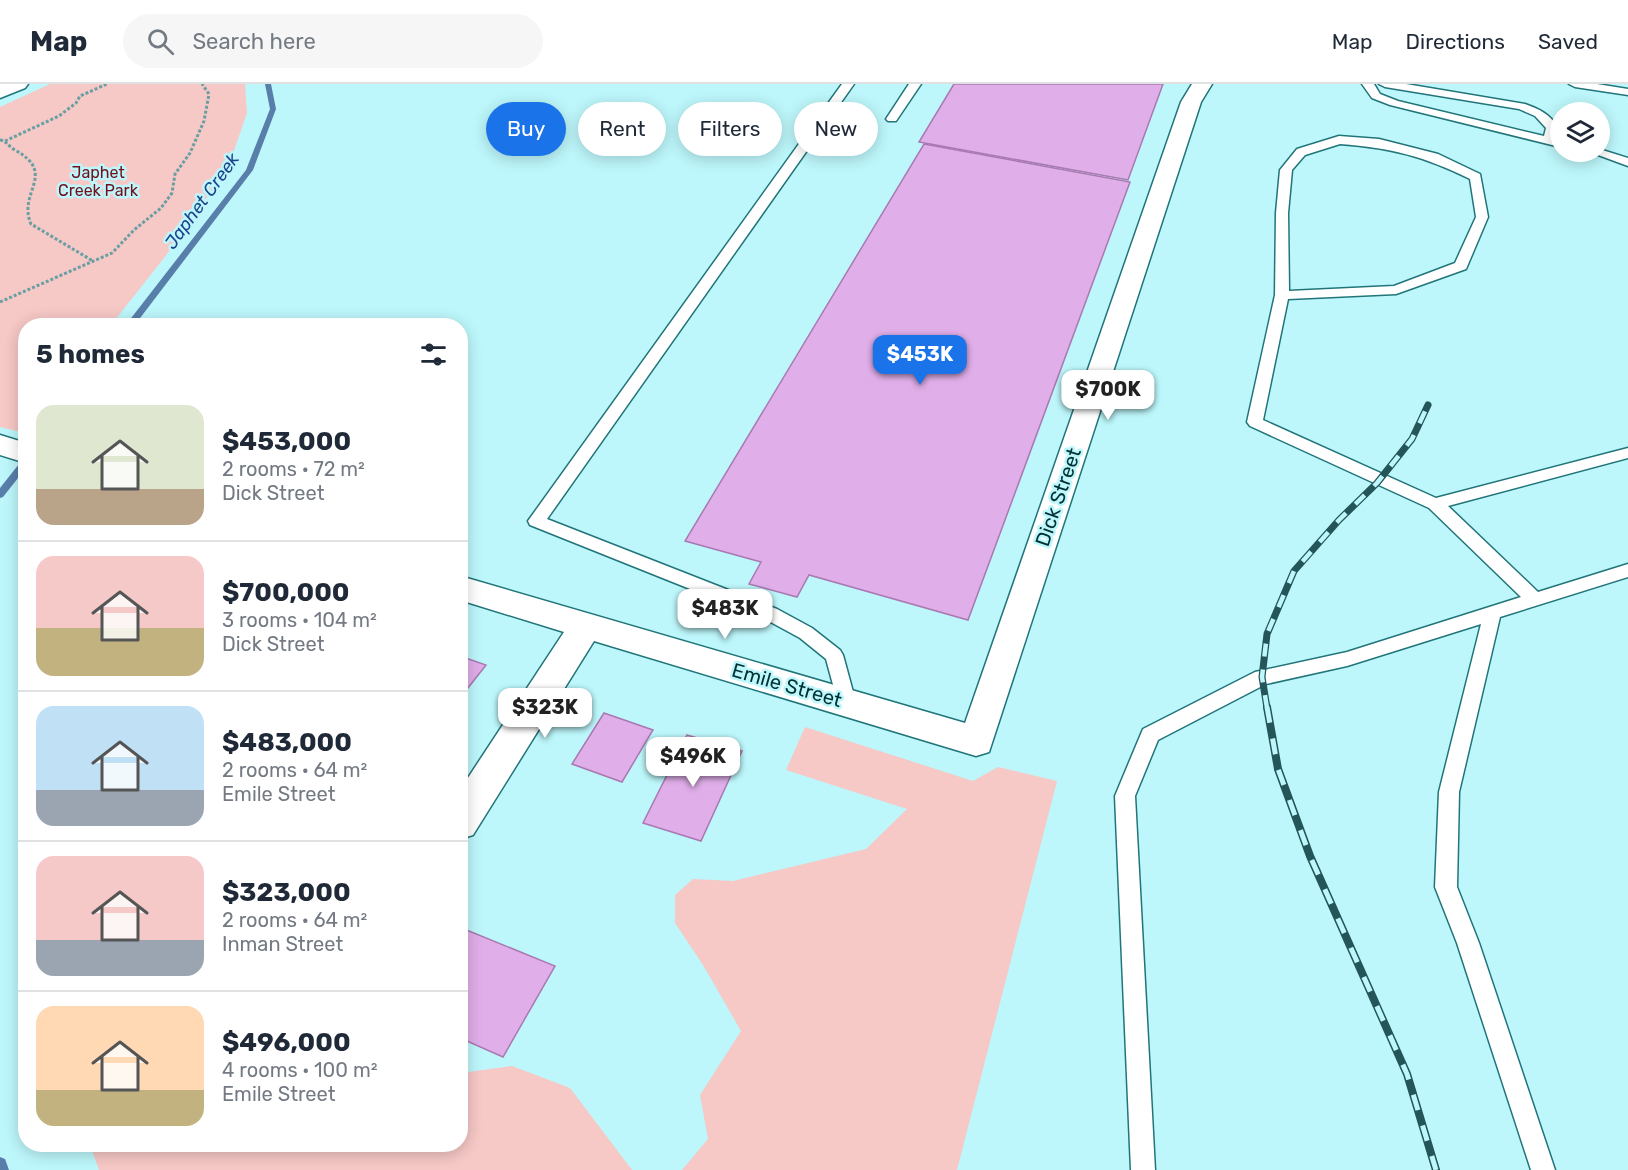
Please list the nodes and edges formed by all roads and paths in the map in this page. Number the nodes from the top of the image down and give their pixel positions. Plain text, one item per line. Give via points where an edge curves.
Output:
1 (18, 84) edge
2 (107, 84) edge
3 (202, 84) edge
4 (848, 84) edge
5 (915, 84) edge
6 (1202, 84) edge
7 (1368, 84) edge
8 (1385, 84) edge
9 (1575, 84) edge
10 (0, 92) edge
11 (1628, 92) edge
12 (892, 119) dead end
13 (1550, 124) edge
14 (0, 140) edge
15 (1550, 140) edge
16 (5, 141) junction
17 (1610, 156) edge
18 (1628, 162) edge
19 (93, 261) junction
20 (1282, 295) junction
21 (0, 302) edge
22 (0, 445) edge
23 (18, 451) edge
24 (1628, 453) edge
25 (1435, 504) junction
26 (1628, 570) edge
27 (468, 590) edge
28 (1534, 600) junction
29 (1492, 614) junction
30 (585, 627) junction
31 (847, 703) junction
32 (976, 741) joint
33 (468, 810) edge
34 (1143, 1170) edge
35 (1543, 1170) edge

1 - 10 street
2 - 16 path via 87,91 64,114
3 - 19 path via 209,102 204,121 190,153 175,174 172,193 118,248
4 - 31 lane via 536,521 771,614 806,633 834,655
5 - 12 lane
6 - 32 street, Dick Street via 1191,102
7 - 15 lane via 1376,96 1394,103
8 - 13 lane via 1528,109
9 - 11 lane
14 - 16 path
16 - 19 path via 33,164 36,177 26,208 31,224
17 - 18 lane
19 - 21 path
20 - 20 lane via 1396,290 1461,266 1482,217 1476,177 1434,157 1379,143 1339,140 1302,152 1286,170
20 - 25 lane via 1255,422
22 - 23 street
24 - 25 lane
25 - 28 lane
26 - 28 lane
27 - 30 street, Emile Street
28 - 29 lane
29 - 34 lane via 1347,659 1262,677 1150,735 1125,796
29 - 35 lane via 1449,792 1446,887
30 - 31 street, Emile Street
30 - 33 street
31 - 32 street, Emile Street

